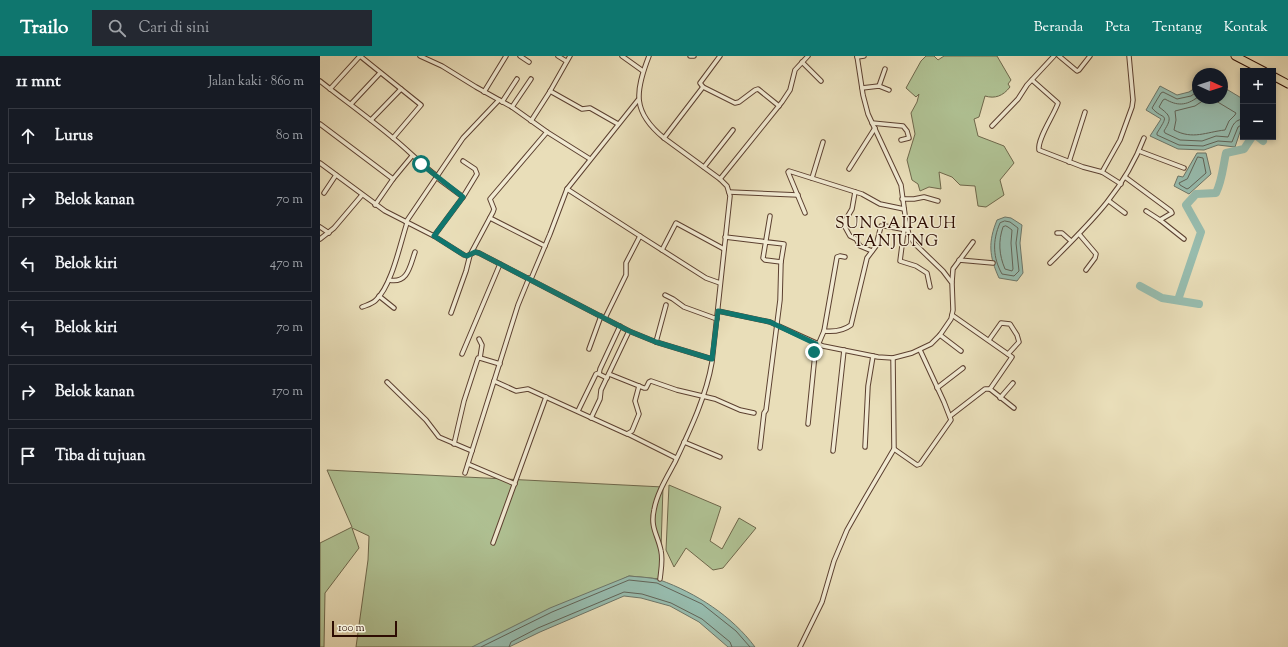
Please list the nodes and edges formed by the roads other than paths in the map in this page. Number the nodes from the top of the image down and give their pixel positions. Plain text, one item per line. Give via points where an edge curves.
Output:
1 (360, 56) edge
2 (420, 56) edge
3 (506, 56) edge
4 (520, 56) edge
5 (558, 56) edge
6 (570, 56) edge
7 (622, 56) edge
8 (649, 56) edge
9 (690, 56) edge
10 (694, 56) edge
11 (720, 56) edge
12 (808, 56) edge
13 (864, 56) edge
14 (1054, 56) edge
15 (1059, 56) edge
16 (1090, 56) edge
17 (1129, 56) edge
18 (1237, 56) edge
19 (857, 57) edge
20 (566, 61) junction
21 (530, 62) dead end
22 (802, 62) junction
23 (1259, 68) edge
24 (885, 69) dead end
25 (643, 71) junction
26 (380, 73) junction
27 (1276, 78) edge
28 (517, 79) dead end
29 (531, 79) dead end
30 (1032, 80) junction
31 (320, 81) edge
32 (821, 81) dead end
33 (1288, 84) edge
34 (879, 86) junction
35 (703, 87) junction
36 (862, 88) junction
37 (330, 89) junction
38 (401, 89) junction
39 (889, 90) dead end
40 (550, 91) junction
41 (484, 92) junction
42 (638, 100) junction
43 (500, 101) junction
44 (351, 104) junction
45 (779, 106) junction
46 (512, 107) junction
47 (1085, 112) dead end
48 (371, 120) junction
49 (531, 121) junction
50 (872, 123) junction
51 (320, 124) edge
52 (618, 124) junction
53 (992, 126) dead end
54 (874, 128) junction
55 (733, 130) dead end
56 (547, 132) junction
57 (393, 138) junction
58 (664, 138) junction
59 (1144, 138) dead end
60 (901, 140) dead end
61 (824, 142) dead end
62 (1139, 151) junction
63 (412, 156) junction
64 (590, 159) junction
65 (463, 160) dead end
66 (1069, 162) junction
67 (320, 164) edge
68 (704, 167) junction
69 (1184, 168) dead end
70 (850, 169) dead end
71 (1102, 172) junction
72 (336, 175) junction
73 (436, 176) junction
74 (1126, 177) junction
75 (812, 178) junction
76 (393, 179) junction
77 (720, 179) junction
78 (1121, 184) junction
79 (567, 188) junction
80 (729, 192) junction
81 (855, 192) junction
82 (324, 193) dead end
83 (362, 195) junction
84 (798, 195) junction
85 (463, 197) junction
86 (902, 199) junction
87 (938, 201) dead end
88 (1109, 201) junction
89 (376, 205) junction
90 (904, 209) junction
91 (1146, 211) dead end
92 (805, 213) dead end
93 (1125, 213) dead end
94 (770, 216) dead end
95 (490, 218) junction
96 (1160, 220) junction
97 (406, 222) junction
98 (320, 227) edge
99 (906, 230) junction
100 (329, 233) junction
101 (1057, 233) dead end
102 (1078, 234) junction
103 (434, 236) junction
104 (640, 236) junction
105 (725, 237) junction
106 (320, 239) edge
107 (1184, 239) dead end
108 (1071, 241) junction
109 (766, 242) junction
110 (973, 242) dead end
111 (545, 246) junction
112 (724, 249) junction
113 (662, 250) junction
114 (872, 251) junction
115 (415, 252) dead end
116 (470, 255) junction
117 (845, 257) dead end
118 (959, 260) junction
119 (781, 262) junction
120 (993, 263) dead end
121 (1050, 263) dead end
122 (500, 264) junction
123 (1086, 270) dead end
124 (530, 279) junction
125 (389, 280) junction
126 (720, 283) junction
127 (952, 283) junction
128 (930, 287) dead end
129 (666, 295) dead end
130 (379, 296) junction
131 (666, 305) dead end
132 (362, 307) dead end
133 (394, 308) dead end
134 (718, 311) junction
135 (452, 313) dead end
136 (952, 315) junction
137 (601, 316) junction
138 (605, 318) junction
139 (717, 319) junction
140 (777, 325) junction
141 (620, 326) junction
142 (629, 331) junction
143 (824, 331) junction
144 (940, 335) junction
145 (479, 340) dead end
146 (989, 340) junction
147 (656, 342) junction
148 (817, 344) junction
149 (588, 349) dead end
150 (844, 350) junction
151 (920, 350) junction
152 (961, 351) dead end
153 (462, 354) dead end
154 (1008, 354) junction
155 (872, 356) junction
156 (480, 358) junction
157 (893, 358) junction
158 (712, 359) junction
159 (500, 364) junction
160 (963, 368) dead end
161 (599, 373) junction
162 (608, 376) junction
163 (494, 381) junction
164 (387, 382) dead end
165 (1013, 383) dead end
166 (639, 386) junction
167 (937, 388) junction
168 (990, 389) junction
169 (546, 397) junction
170 (702, 397) junction
171 (1000, 398) junction
172 (1014, 408) dead end
173 (578, 412) junction
174 (754, 413) dead end
175 (950, 416) junction
176 (591, 418) junction
177 (808, 424) dead end
178 (628, 434) junction
179 (684, 442) junction
180 (454, 444) junction
181 (865, 447) dead end
182 (760, 448) dead end
183 (894, 450) junction
184 (472, 451) junction
185 (833, 451) dead end
186 (720, 457) dead end
187 (676, 458) junction
188 (468, 464) junction
189 (465, 473) dead end
190 (515, 484) junction
191 (493, 543) dead end
192 (660, 579) dead end
193 (800, 647) edge

1 - 26 street
1 - 37 street
2 - 41 street via 442,66
3 - 41 street
4 - 21 street
5 - 20 street
6 - 20 street
7 - 25 street
8 - 25 street
9 - 10 street
11 - 35 street via 700,83
12 - 22 street
13 - 19 street
14 - 30 street
15 - 16 street via 1077,71
17 - 71 street via 1132,107 1120,140
18 - 23 highway
19 - 36 street
20 - 40 street
22 - 32 street
22 - 45 street via 794,73 790,90
24 - 34 street
25 - 42 street
26 - 38 street
26 - 44 street
27 - 33 highway
28 - 43 street
29 - 46 street
30 - 53 street
30 - 66 street via 1058,103 1038,148
31 - 37 street
34 - 36 street
34 - 39 street
35 - 45 street via 732,103 758,89
35 - 58 street
36 - 50 street
37 - 44 street
38 - 48 street
38 - 57 street via 421,106
40 - 49 street
40 - 52 street via 582,109 590,108
41 - 43 street
42 - 52 street
42 - 58 street via 648,122
43 - 46 street
43 - 73 street via 463,138
44 - 48 street
45 - 77 street
46 - 49 street
47 - 66 street
48 - 57 street
49 - 56 street
50 - 54 street
50 - 60 street via 903,126 908,138
51 - 76 street
52 - 64 street
54 - 70 street
54 - 86 street via 900,183
55 - 68 street
56 - 64 street
56 - 95 street via 490,199 494,209
57 - 63 street
58 - 68 street
59 - 62 street
61 - 75 street
62 - 69 street
62 - 74 street
63 - 73 street
63 - 76 street
64 - 79 street
65 - 85 street via 477,172
66 - 71 street
67 - 72 street
68 - 77 street
71 - 78 street
72 - 82 street
72 - 83 street
73 - 85 street
73 - 97 street
74 - 78 street
74 - 96 street via 1171,211 1171,214
75 - 81 street
75 - 84 street via 788,171
76 - 89 street
77 - 80 street
78 - 88 street
79 - 104 street
79 - 111 street
80 - 84 street
80 - 105 street
81 - 90 street via 880,204
81 - 114 street via 845,227 860,246
83 - 89 street
83 - 100 street
84 - 92 street
85 - 103 street
86 - 87 street via 924,197
86 - 90 street
88 - 93 street
88 - 102 street
89 - 97 street
90 - 99 street
91 - 96 street
94 - 109 street
95 - 111 street
95 - 116 street
96 - 107 street
97 - 103 street
97 - 125 street
98 - 100 street
99 - 114 street via 881,226 876,246
99 - 127 street via 912,241 938,265
99 - 128 street via 900,261 916,266 926,273
100 - 106 street
101 - 108 street via 1062,233
102 - 108 street
102 - 123 street via 1096,254
103 - 116 street via 461,254
104 - 113 street
104 - 138 street via 626,264 626,275
105 - 109 street
105 - 112 street
108 - 121 street
109 - 119 street via 764,259
109 - 119 street via 784,244
110 - 118 street
111 - 124 street
112 - 113 street via 676,223
112 - 126 street
113 - 126 street via 706,278
114 - 143 street via 851,325 834,332
115 - 125 street via 409,270 403,278
116 - 122 street via 476,252
116 - 135 street
117 - 143 street via 837,257
118 - 120 street
118 - 127 street via 953,269
119 - 140 street
122 - 124 street
122 - 153 street
124 - 137 street
124 - 159 street via 518,305
125 - 130 street
126 - 134 street
127 - 136 street
129 - 139 street via 684,307
130 - 132 street via 371,304
130 - 133 street
131 - 147 street
134 - 139 street
134 - 140 street
136 - 144 street
136 - 146 street
137 - 138 street
137 - 149 street
138 - 141 street
139 - 158 street
140 - 148 street
140 - 182 street
141 - 142 street
141 - 161 street
142 - 147 street
142 - 162 street
143 - 148 street
144 - 151 street via 933,343
144 - 152 street
145 - 156 street via 482,345
146 - 154 street
146 - 154 street via 1001,323 1010,324 1019,342
147 - 158 street
148 - 150 street
148 - 177 street
150 - 155 street
150 - 185 street
151 - 157 street
151 - 167 street
154 - 168 street via 1012,357
155 - 157 street
155 - 181 street
156 - 159 street
156 - 180 street via 464,401
157 - 183 street
158 - 170 street
159 - 163 street
160 - 167 street
161 - 162 street
161 - 173 street via 596,374
162 - 166 street
162 - 176 street
163 - 169 street via 516,390 526,389
163 - 184 street
164 - 180 street via 422,416 439,437
165 - 171 street
166 - 170 street via 645,388 652,381
166 - 178 street via 635,401 639,414 632,431
167 - 175 street
168 - 171 street
168 - 175 street via 985,389
169 - 173 street
169 - 190 street
170 - 174 street
170 - 179 street
171 - 172 street
173 - 176 street
175 - 183 street via 951,420 920,464 917,465
176 - 178 street
178 - 187 street
179 - 186 street
179 - 187 street
180 - 184 street
183 - 193 street via 847,530 834,561 822,602
184 - 188 street
187 - 192 street via 652,518 662,552
188 - 189 street
188 - 190 street
190 - 191 street

